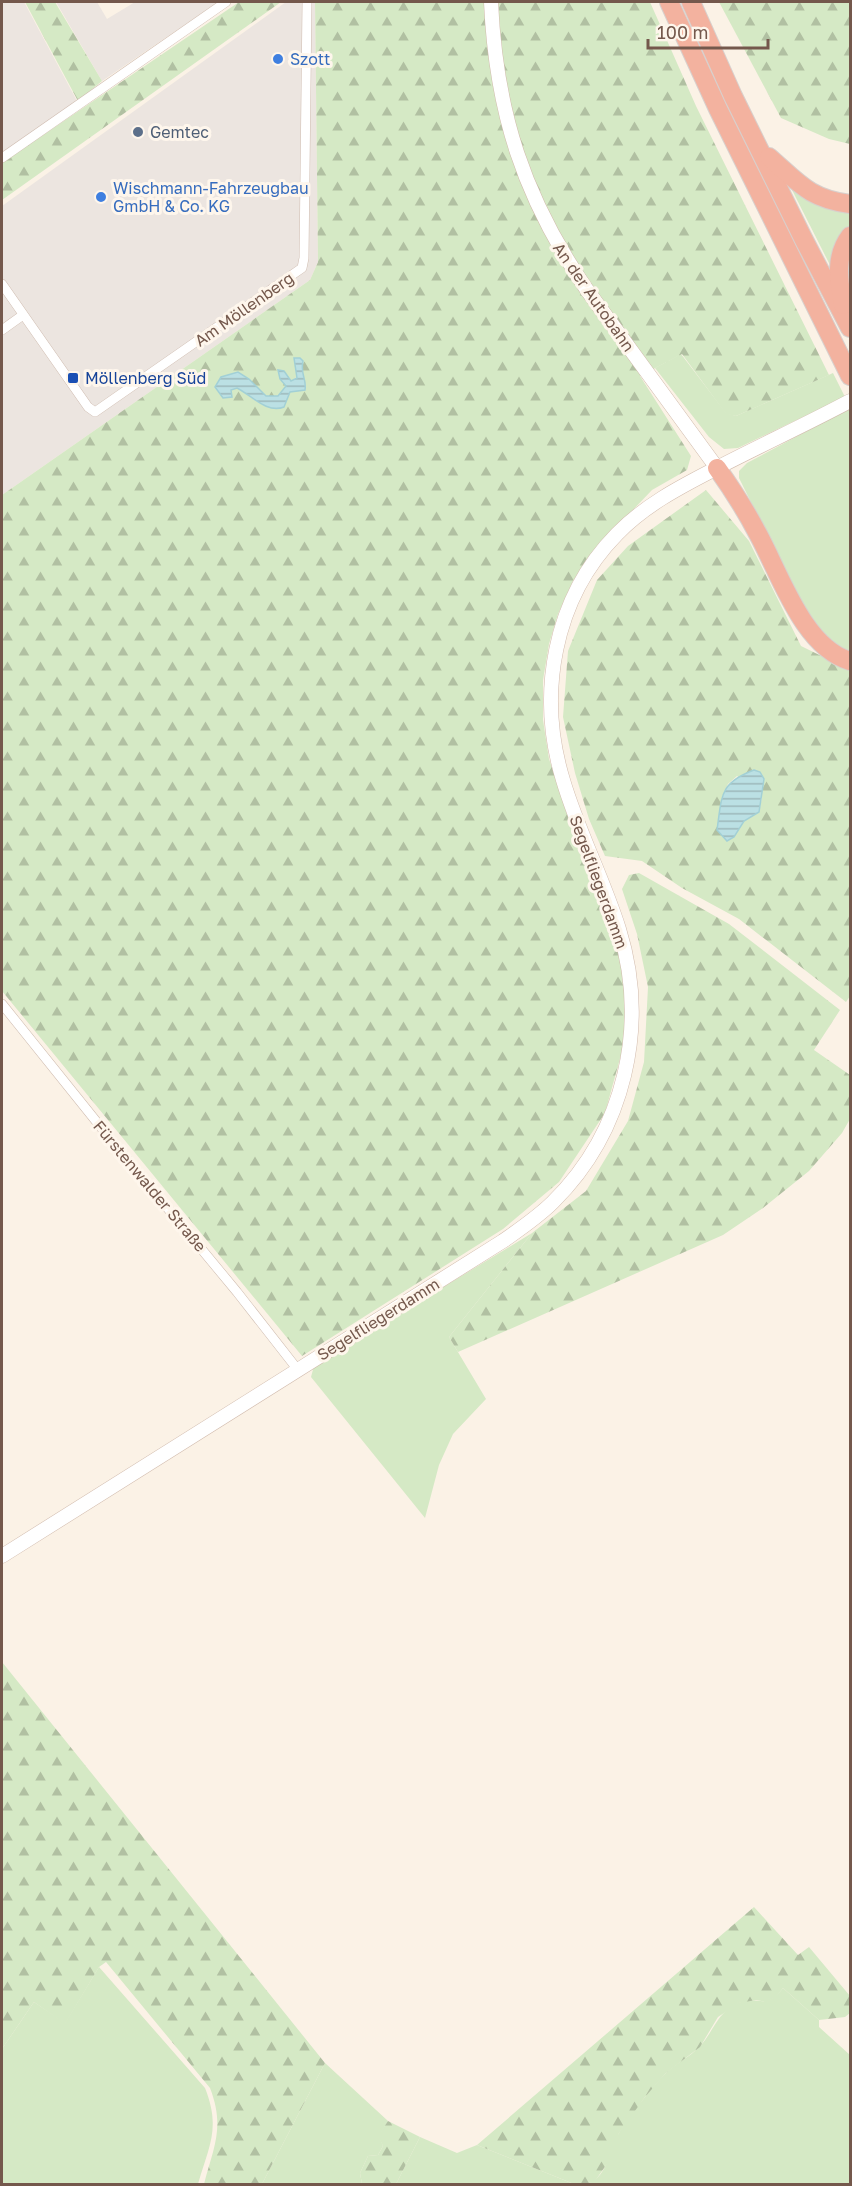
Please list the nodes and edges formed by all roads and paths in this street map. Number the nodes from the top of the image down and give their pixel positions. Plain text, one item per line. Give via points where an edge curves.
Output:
1 (226, 2) edge
2 (307, 2) edge
3 (491, 2) edge
4 (669, 2) edge
5 (691, 2) edge
6 (762, 150) junction
7 (2, 158) edge
8 (850, 204) edge
9 (850, 236) edge
10 (2, 284) edge
11 (23, 315) junction
12 (848, 323) edge
13 (2, 330) edge
14 (850, 376) edge
15 (850, 401) edge
16 (717, 468) junction
17 (850, 661) edge
18 (2, 1004) edge
19 (298, 1370) junction
20 (2, 1556) edge

1 - 7 street
2 - 11 street, Am Möllenberg via 302,268 95,412
3 - 16 street, An der Autobahn via 496,63 506,116 543,219 586,290
4 - 14 highway
5 - 6 highway
6 - 8 highway via 801,187 825,199
6 - 12 highway
9 - 12 highway via 841,252 838,274
10 - 11 street, Am Möllenberg
11 - 13 street
15 - 16 street, Segelfliegerdamm
16 - 17 highway via 745,509 808,628 825,647
16 - 19 street, Segelfliegerdamm via 655,502 616,534 580,585 555,650 550,708 556,753 570,802 620,930 632,992 629,1058 618,1100 602,1137 579,1173 528,1224
18 - 19 street, Fürstenwalder Straße
19 - 20 street, Segelfliegerdamm

